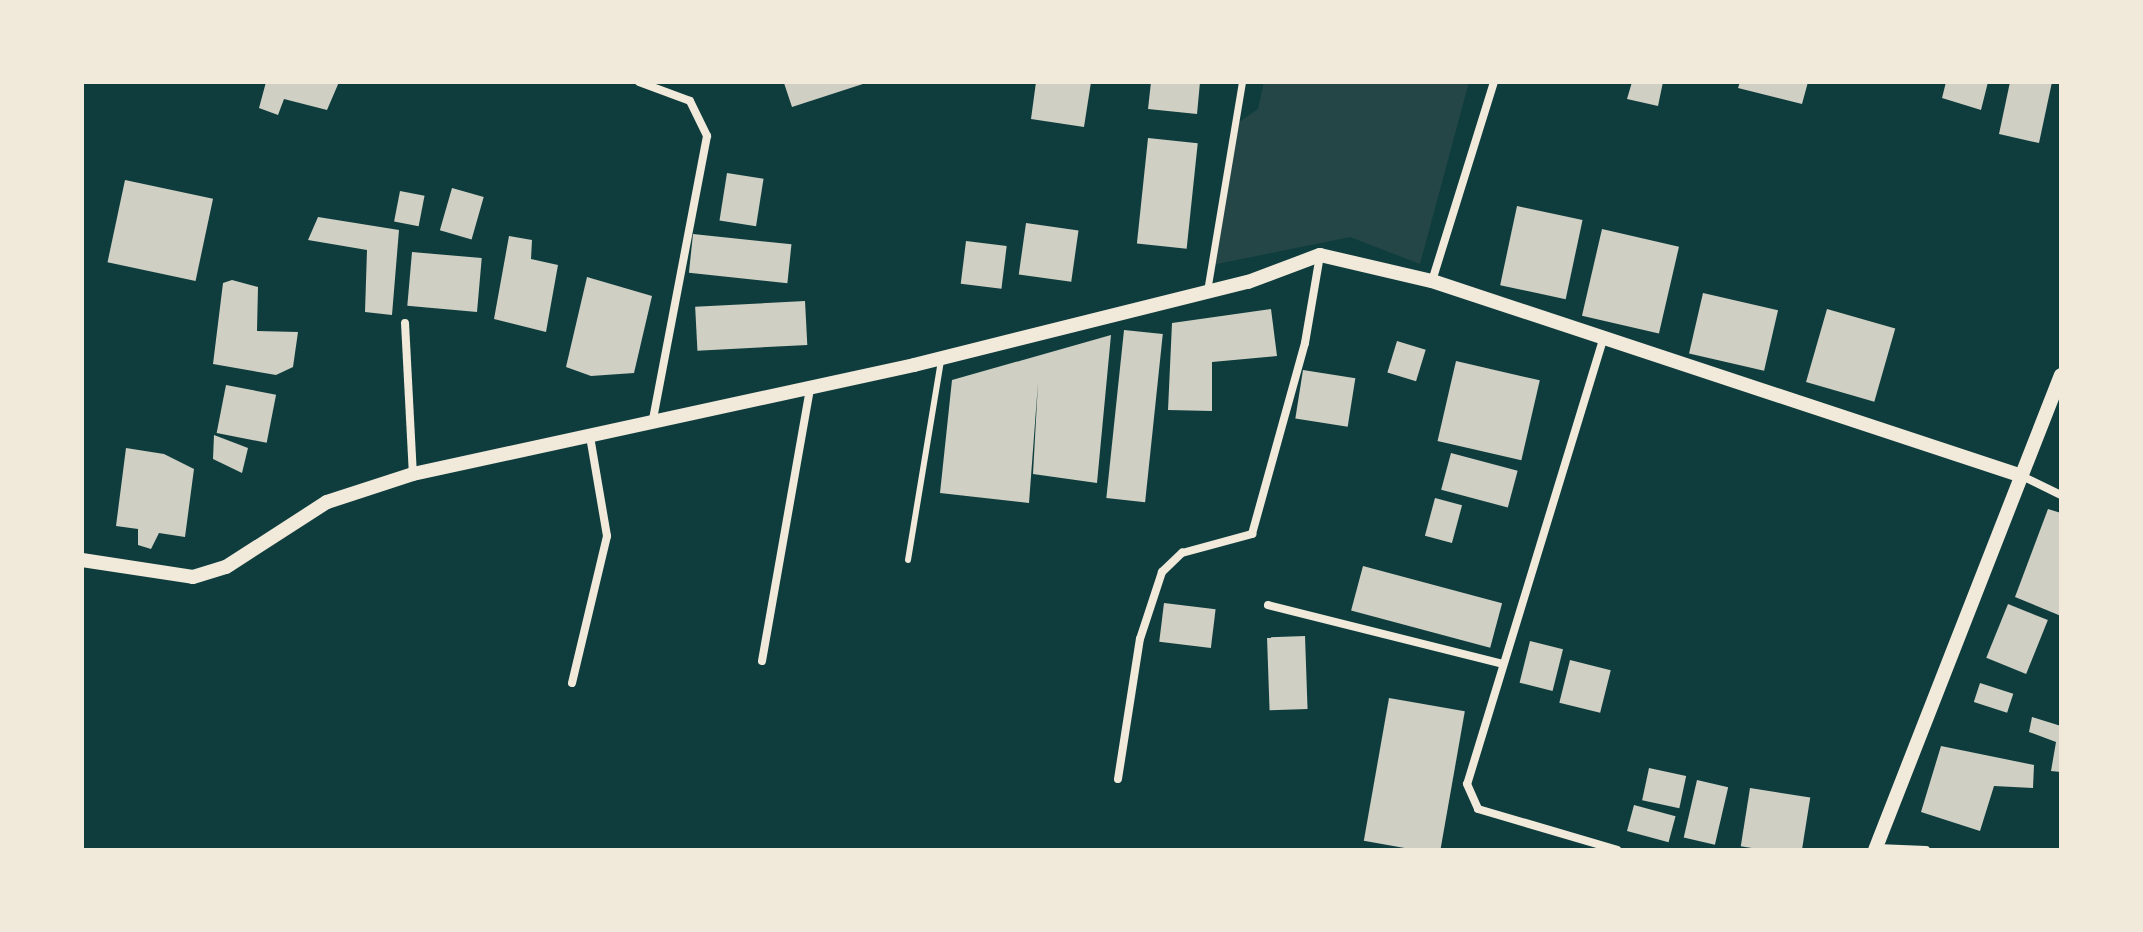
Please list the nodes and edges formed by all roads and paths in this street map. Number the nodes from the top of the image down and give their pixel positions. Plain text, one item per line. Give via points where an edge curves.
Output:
1 (639, 82) edge
2 (1242, 82) edge
3 (1494, 82) edge
4 (1320, 255) junction
5 (1432, 281) junction
6 (1207, 291) junction
7 (405, 323) dead end
8 (1602, 343) junction
9 (941, 357) junction
10 (2061, 375) edge
11 (810, 388) junction
12 (652, 425) junction
13 (590, 437) junction
14 (413, 474) junction
15 (2022, 476) junction
16 (2061, 495) edge
17 (82, 560) edge
18 (908, 560) dead end
19 (1268, 605) dead end
20 (762, 661) dead end
21 (1503, 664) junction
22 (572, 683) dead end
23 (1118, 779) dead end
24 (1876, 849) edge
25 (1617, 850) edge
26 (1926, 850) edge

1 - 12 street via 690,101 707,136
2 - 6 street
3 - 5 street
4 - 5 street
4 - 6 street
4 - 23 street via 1305,343 1252,534 1182,553 1162,572 1140,639
5 - 8 street
6 - 9 street
7 - 14 street
8 - 15 street
8 - 21 street
9 - 11 street
9 - 18 lane
10 - 15 street
11 - 12 street
11 - 20 street
12 - 13 street
13 - 14 street
13 - 22 street via 607,536
14 - 17 street via 327,502 226,567 193,577
15 - 16 street
15 - 24 street
19 - 21 street
21 - 25 street via 1468,798 1478,809
24 - 26 street

